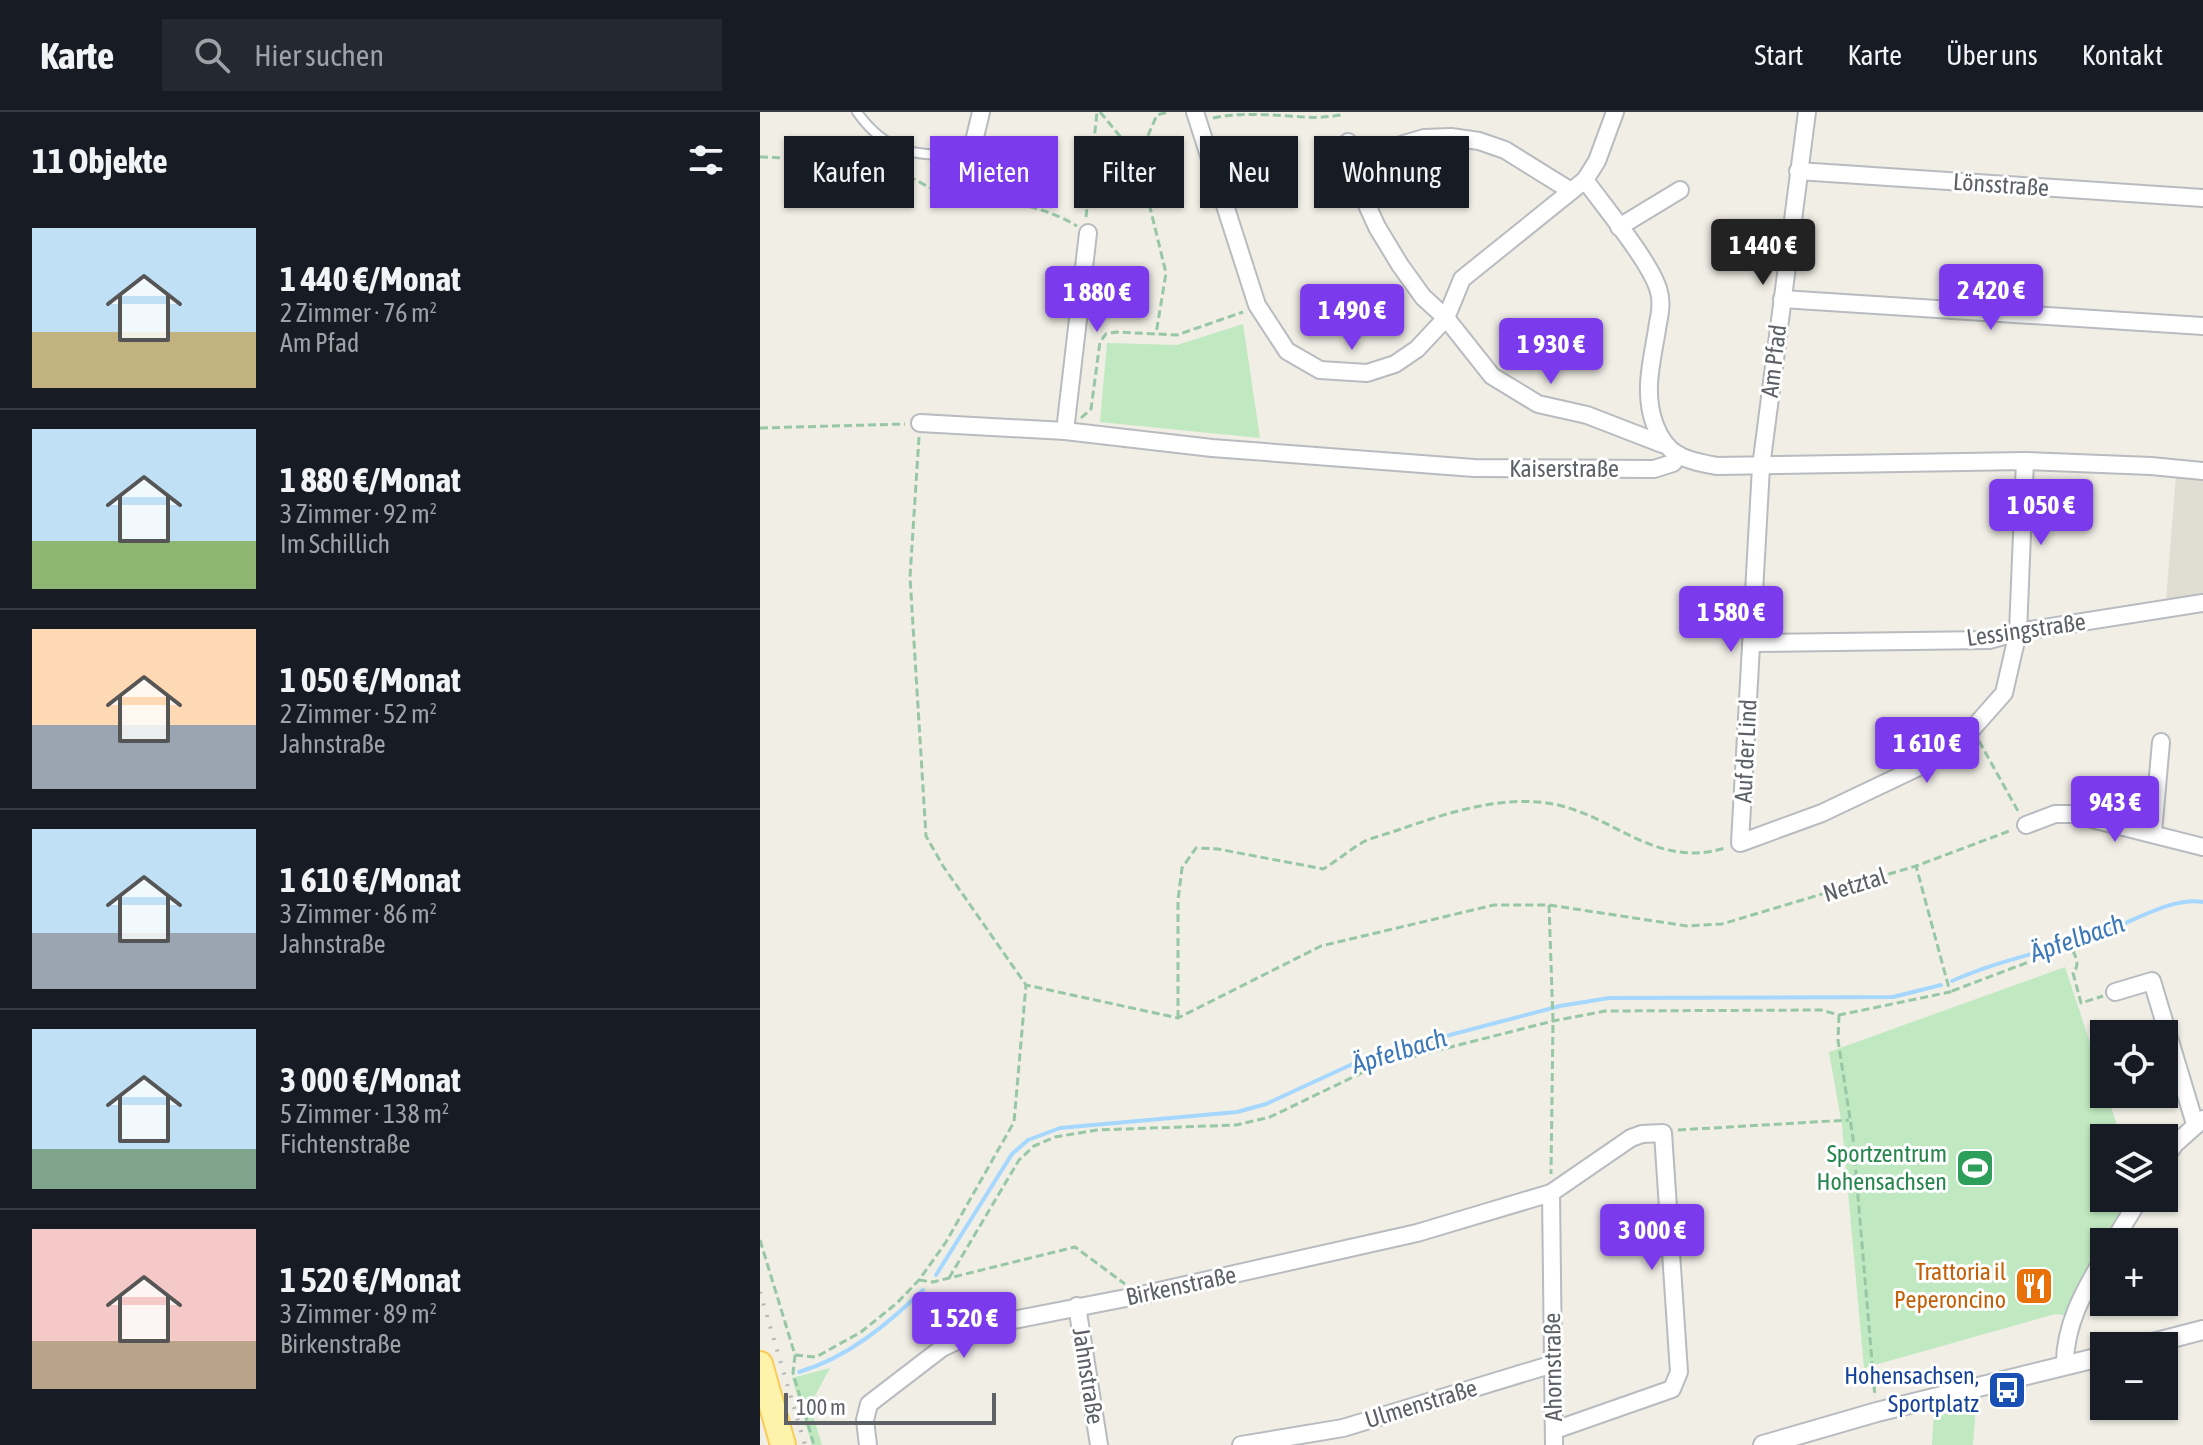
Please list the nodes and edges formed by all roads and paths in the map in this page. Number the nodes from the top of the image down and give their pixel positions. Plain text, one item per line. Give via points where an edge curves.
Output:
1 (857, 112) edge
2 (981, 112) edge
3 (1098, 112) edge
4 (1168, 112) edge
5 (1340, 112) edge
6 (1615, 112) edge
7 (1807, 112) edge
8 (1197, 118) edge
9 (975, 136) edge
10 (1119, 136) edge
11 (1148, 136) edge
12 (1469, 140) edge
13 (930, 153) edge
14 (760, 157) edge
15 (1798, 171) junction
16 (1585, 180) junction
17 (930, 188) edge
18 (1680, 190) dead end
19 (1571, 191) junction
20 (2203, 198) edge
21 (1032, 208) edge
22 (1150, 208) edge
23 (1368, 208) edge
24 (1619, 227) junction
25 (1088, 233) junction
26 (1782, 299) junction
27 (1257, 305) junction
28 (1446, 318) junction
29 (2203, 326) edge
30 (1156, 334) junction
31 (920, 423) junction
32 (760, 428) edge
33 (1065, 431) junction
34 (1662, 444) junction
35 (1679, 455) junction
36 (2025, 461) junction
37 (1761, 467) junction
38 (2203, 471) edge
39 (2203, 603) edge
40 (2018, 632) junction
41 (1752, 643) junction
42 (1973, 731) junction
43 (2161, 742) dead end
44 (2026, 825) junction
45 (2153, 832) junction
46 (1740, 843) junction
47 (2203, 847) edge
48 (1916, 866) junction
49 (1549, 905) junction
50 (1026, 985) junction
51 (1950, 992) junction
52 (2115, 992) joint
53 (1839, 1015) junction
54 (1178, 1018) junction
55 (1553, 1021) junction
56 (1849, 1120) junction
57 (2199, 1121) edge
58 (1663, 1133) junction
59 (2178, 1141) edge
60 (1551, 1193) junction
61 (760, 1240) edge
62 (949, 1278) junction
63 (919, 1280) junction
64 (2090, 1284) edge
65 (1141, 1295) junction
66 (1077, 1306) junction
67 (2203, 1330) edge
68 (2178, 1336) edge
69 (795, 1355) junction
70 (2090, 1360) edge
71 (760, 1364) edge
72 (1553, 1364) junction
73 (2065, 1366) junction
74 (1877, 1412) junction
75 (1555, 1438) edge
76 (783, 1445) edge
77 (814, 1445) edge
78 (868, 1445) edge
79 (1099, 1445) edge
80 (1241, 1445) edge
81 (1763, 1445) edge

1 - 13 lane via 891,147
2 - 9 street
3 - 10 path
3 - 25 path via 1085,211
4 - 11 path via 1157,115
5 - 8 path via 1321,118 1257,112
6 - 16 street
7 - 15 street, Am Pfad
8 - 27 street
12 - 19 street via 1505,150
14 - 17 path via 804,158 847,148 862,150
15 - 20 street, Lönsstraße
15 - 26 street, Am Pfad
16 - 19 street
16 - 24 street
18 - 24 street
19 - 28 street via 1462,279
21 - 25 path via 1059,215
22 - 30 path via 1166,273
23 - 28 street via 1423,297
24 - 34 street via 1659,293 1647,388
25 - 33 street
26 - 29 street
26 - 37 street, Am Pfad
27 - 28 street via 1287,351 1320,370 1367,373 1395,364
27 - 30 path via 1177,335
28 - 34 street via 1492,376 1538,404 1587,415
30 - 33 path via 1106,334 1100,342 1091,409
31 - 32 path
31 - 33 street, Kaiserstraße
31 - 50 path via 910,577 926,836
33 - 35 street, Kaiserstraße via 1474,468 1654,469 1673,463
34 - 35 street
35 - 37 street via 1717,466
36 - 37 street
36 - 38 street
36 - 40 street
37 - 41 street, Auf der Lind
39 - 40 street, Lessingstraße
40 - 41 street, Lessingstraße via 1989,640
40 - 42 street via 2004,693
41 - 46 street, Auf der Lind
42 - 44 path
42 - 46 street via 1912,770 1822,813
43 - 45 street
44 - 45 street via 2072,814
44 - 48 path, Netztal
45 - 47 street
46 - 54 path via 1685,854 1626,835 1595,817 1548,803 1516,802 1450,812 1362,842 1323,869 1196,848 1182,868 1178,900
48 - 49 path, Netztal via 1722,924 1687,926
48 - 51 path
49 - 54 path, Netztal via 1494,905 1321,946
49 - 55 path
50 - 54 path
50 - 63 path via 1014,1122
51 - 52 path via 2071,946 2081,1003
51 - 53 path
52 - 57 street via 2152,981
53 - 55 path via 1821,1010 1605,1011
53 - 56 path
55 - 60 path
55 - 62 path via 1376,1066 1270,1117 1236,1125 1097,1130 1055,1137 1019,1160
56 - 58 path
56 - 74 path
57 - 59 street
58 - 60 street, Birkenstraße via 1631,1138
58 - 75 street via 1679,1372 1672,1389
60 - 65 street, Birkenstraße via 1389,1240
60 - 72 street, Ahornstraße
61 - 69 path
62 - 63 path
62 - 65 path via 1075,1247
63 - 69 path via 861,1332 816,1357
64 - 73 street via 2070,1323
65 - 66 street, Birkenstraße
66 - 78 street, Birkenstraße via 993,1324 942,1348 869,1404
66 - 79 street, Jahnstraße
67 - 68 street
69 - 77 path via 793,1373
70 - 73 street
71 - 76 main road
72 - 75 street, Ahornstraße
72 - 80 street, Ulmenstraße via 1343,1428
73 - 74 street
74 - 81 street

